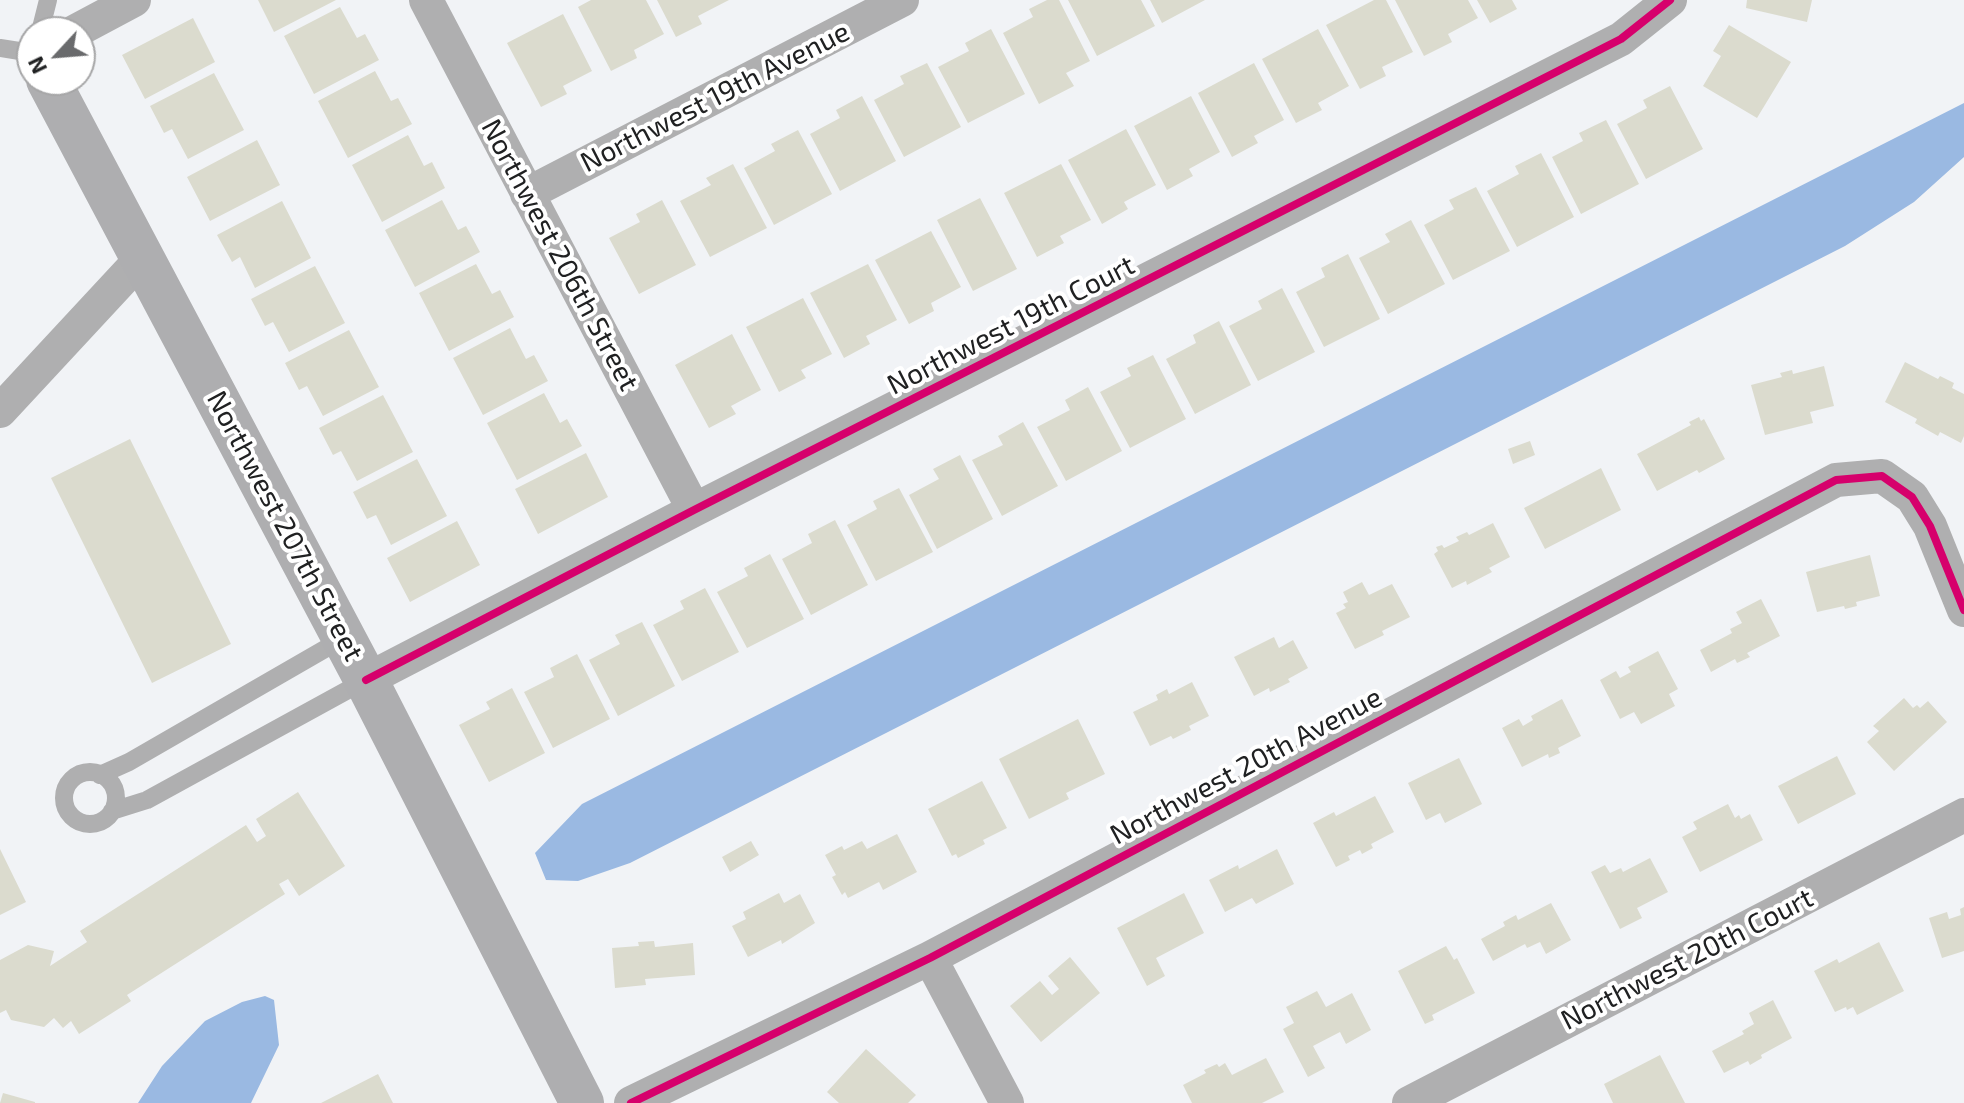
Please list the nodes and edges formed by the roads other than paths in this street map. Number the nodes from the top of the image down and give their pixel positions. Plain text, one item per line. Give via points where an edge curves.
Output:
1 (134, 0) edge
2 (426, 0) edge
3 (902, 0) edge
4 (1670, 1) edge
5 (96, 20) edge
6 (56, 96) edge
7 (527, 194) junction
8 (142, 258) junction
9 (0, 411) edge
10 (694, 510) junction
11 (1964, 610) edge
12 (344, 638) junction
13 (366, 680) junction
14 (100, 775) junction
15 (112, 811) junction
16 (1964, 815) edge
17 (930, 958) junction
18 (574, 1097) edge
19 (631, 1103) edge
20 (1007, 1103) edge
21 (1409, 1103) edge

1 - 5 street
2 - 7 street, Northwest 206th Street
3 - 7 street, Northwest 19th Avenue
4 - 10 street, Northwest 19th Court via 1621,39
6 - 8 street, Northwest 207th Street
7 - 10 street, Northwest 206th Street
8 - 9 street
8 - 12 street, Northwest 207th Street
10 - 13 street, Northwest 19th Court
11 - 17 street, Northwest 20th Avenue via 1912,497 1882,476 1836,480
12 - 13 street, Northwest 207th Street
12 - 14 lane
13 - 15 lane via 147,800
13 - 18 street, Northwest 207th Street
14 - 15 lane via 113,786
14 - 15 lane via 76,776 65,788 65,805 74,819 90,824
16 - 21 street, Northwest 20th Court
17 - 19 street, Northwest 20th Avenue
17 - 20 street

